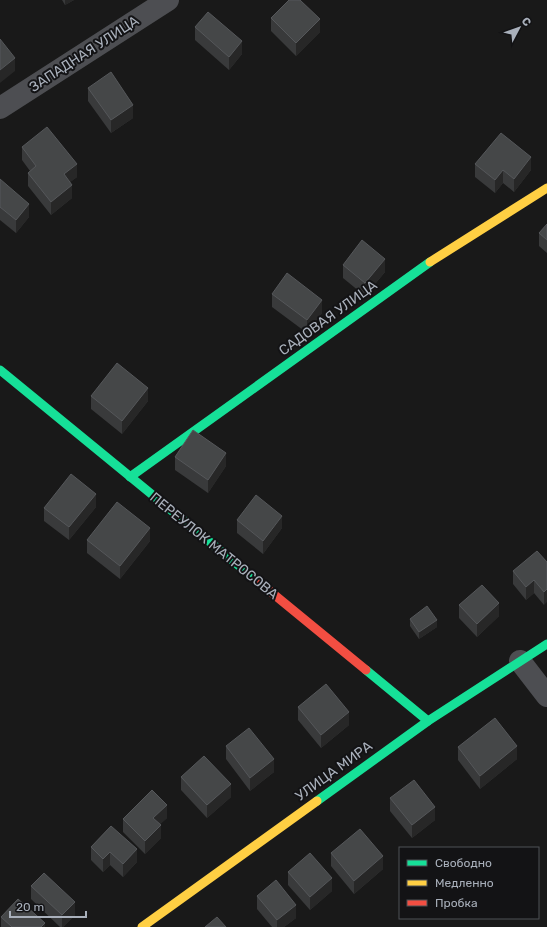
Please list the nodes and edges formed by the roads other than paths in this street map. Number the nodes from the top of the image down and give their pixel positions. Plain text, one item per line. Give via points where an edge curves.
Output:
1 (168, 0) edge
2 (0, 108) edge
3 (547, 188) edge
4 (0, 370) edge
5 (130, 477) junction
6 (547, 644) edge
7 (520, 662) junction
8 (547, 696) edge
9 (428, 722) junction
10 (142, 927) edge

1 - 2 street, ЗАПАДНАЯ УЛИЦА
3 - 5 street, САДОВАЯ УЛИЦА via 432,261
4 - 5 street, ПЕРЕУЛОК МАТРОСОВА
5 - 9 street, ПЕРЕУЛОК МАТРОСОВА
6 - 7 street, УЛИЦА МИРА
7 - 8 street
7 - 9 street, УЛИЦА МИРА
9 - 10 street, УЛИЦА МИРА

